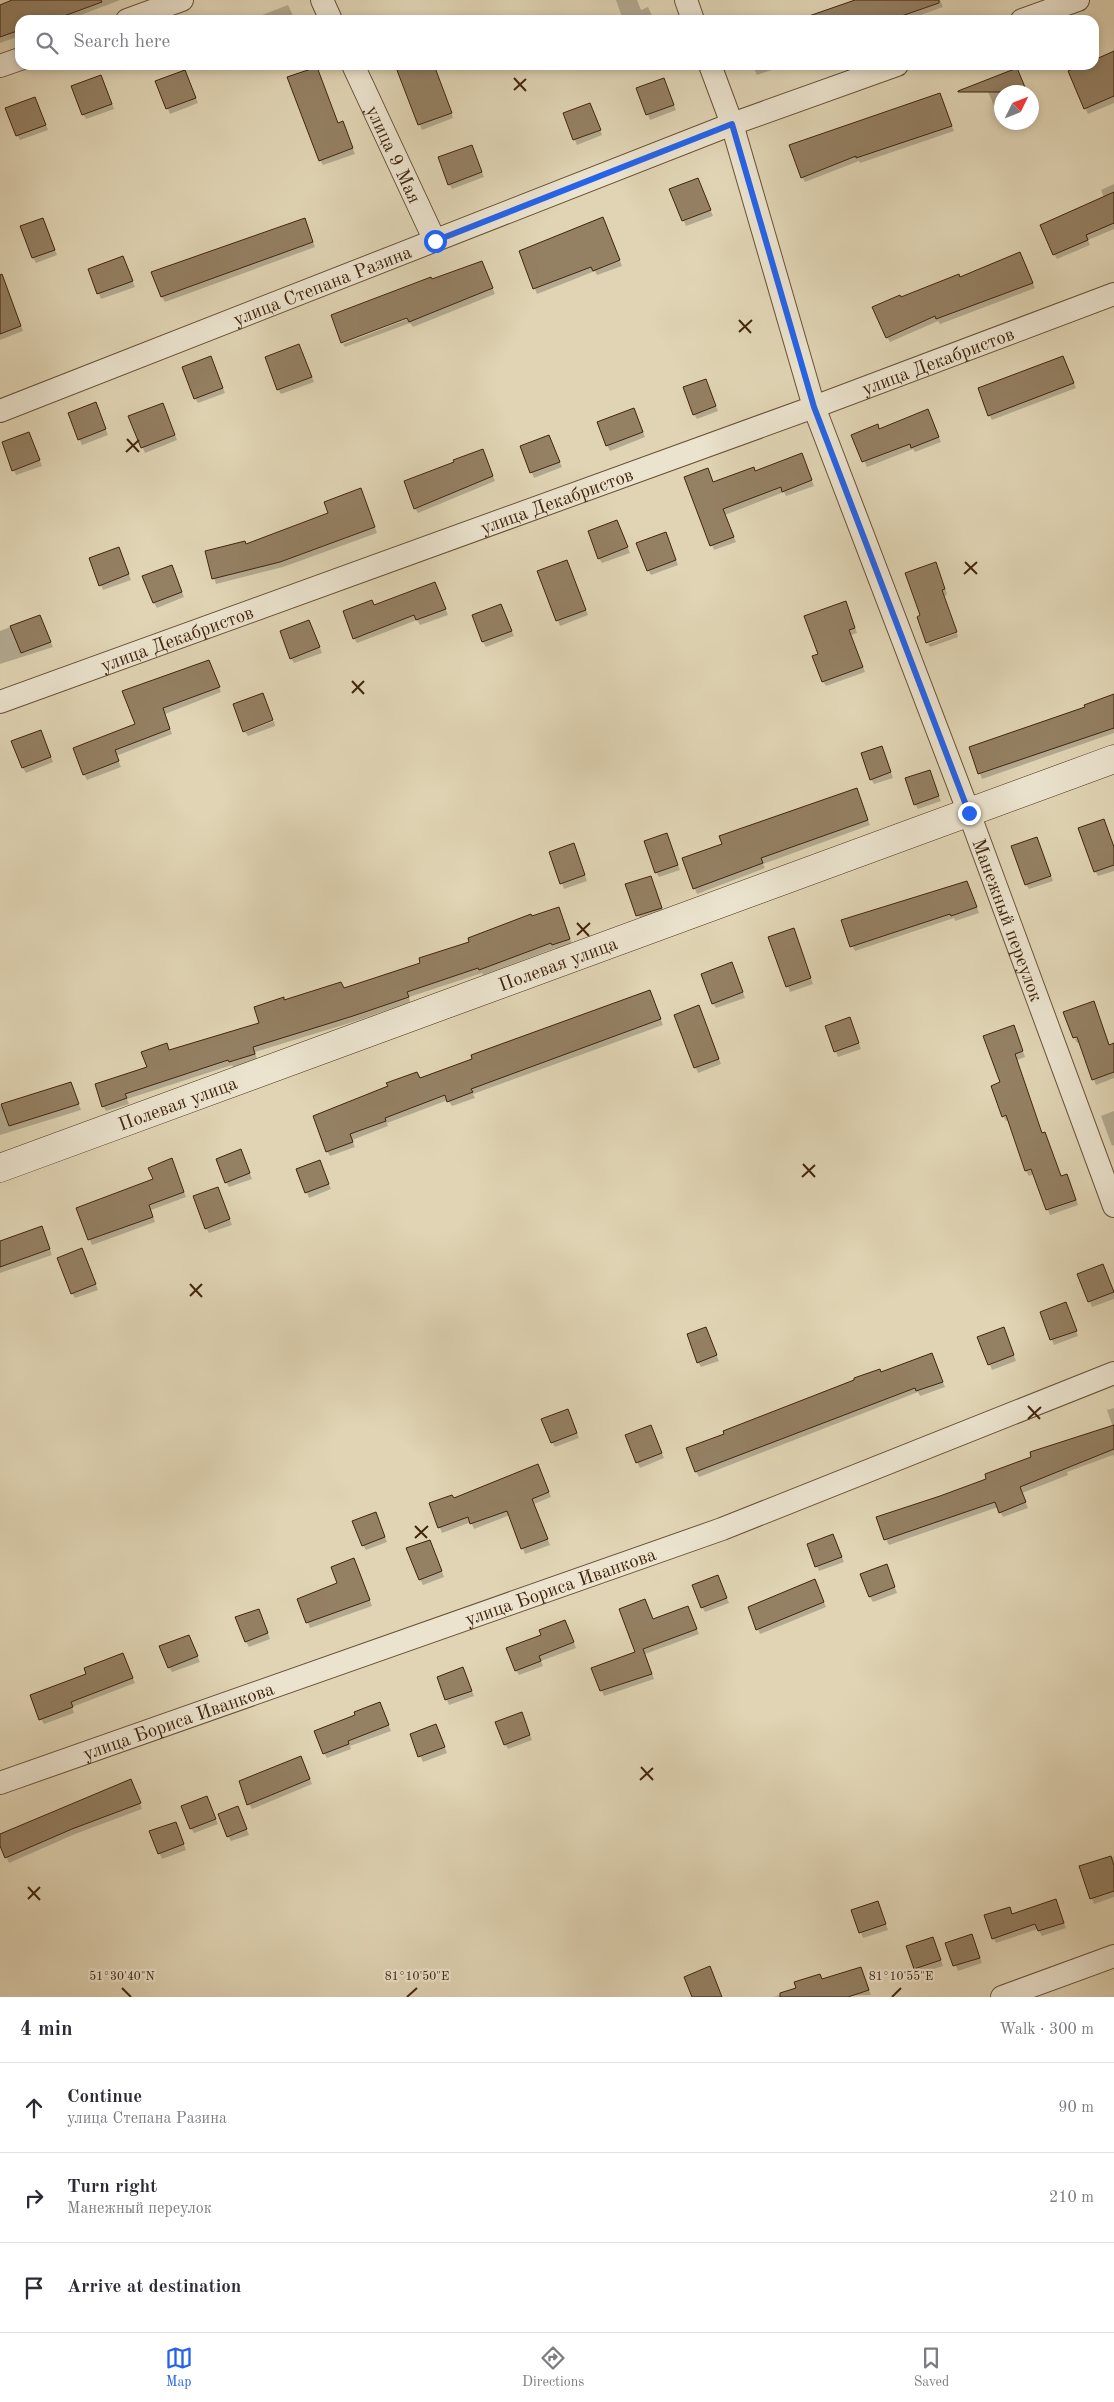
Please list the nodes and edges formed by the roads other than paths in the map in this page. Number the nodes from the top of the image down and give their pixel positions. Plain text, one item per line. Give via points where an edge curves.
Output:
1 (182, 0) edge
2 (322, 0) edge
3 (686, 0) edge
4 (1078, 0) edge
5 (141, 15) edge
6 (330, 15) edge
7 (692, 15) edge
8 (1036, 15) edge
9 (15, 61) edge
10 (0, 66) edge
11 (354, 70) edge
12 (712, 70) edge
13 (883, 70) edge
14 (732, 124) junction
15 (435, 241) junction
16 (1114, 294) edge
17 (814, 407) junction
18 (0, 411) edge
19 (0, 702) edge
20 (1114, 759) edge
21 (969, 813) junction
22 (0, 1168) edge
23 (1114, 1206) edge
24 (1114, 1373) edge
25 (0, 1783) edge
26 (1114, 1956) edge
27 (1002, 1997) edge

1 - 5 street
2 - 6 street
3 - 7 street
4 - 8 street
9 - 10 street
11 - 15 street, улица 9 Мая
12 - 14 street, Манежный переулок
13 - 14 street, улица Степана Разина
14 - 15 street, улица Степана Разина
14 - 17 street, Манежный переулок
15 - 18 street, улица Степана Разина
16 - 17 street, улица Декабристов
17 - 19 street, улица Декабристов
17 - 21 street, Манежный переулок
20 - 21 street, Полевая улица
21 - 22 street, Полевая улица
21 - 23 street, Манежный переулок
24 - 25 street, улица Бориса Иванкова via 722,1528
26 - 27 street

